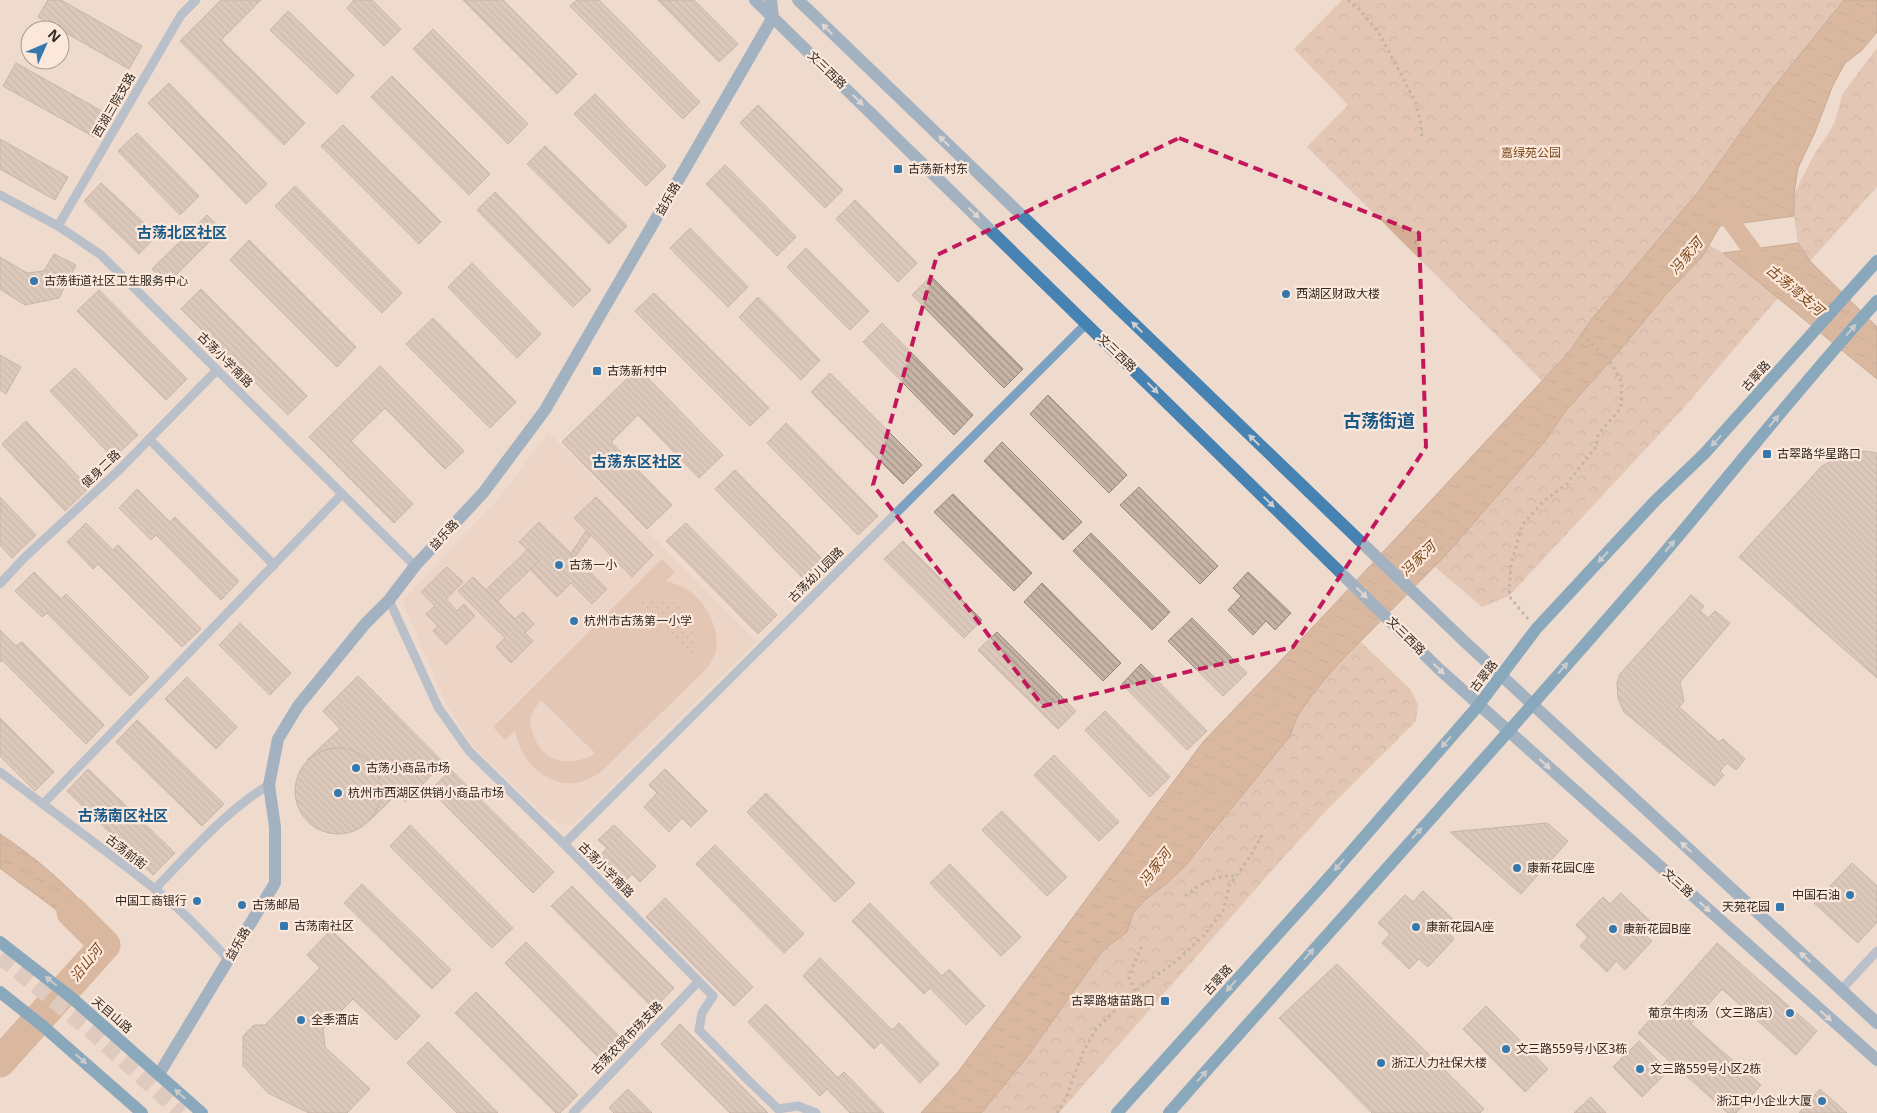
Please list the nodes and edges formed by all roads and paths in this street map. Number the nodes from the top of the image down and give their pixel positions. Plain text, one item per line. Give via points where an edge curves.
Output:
1 (196, 0) edge
2 (755, 0) edge
3 (771, 0) edge
4 (798, 0) edge
5 (1348, 0) edge
6 (773, 17) junction
7 (1422, 139) dead end
8 (0, 195) edge
9 (58, 226) junction
10 (1877, 261) edge
11 (1875, 302) edge
12 (1087, 323) junction
13 (1581, 334) dead end
14 (217, 370) junction
15 (150, 439) junction
16 (342, 494) junction
17 (274, 565) junction
18 (415, 566) junction
19 (0, 584) edge
20 (389, 600) junction
21 (1536, 629) junction
22 (1502, 676) junction
23 (1531, 705) junction
24 (1478, 706) junction
25 (1508, 732) junction
26 (0, 772) edge
27 (270, 785) junction
28 (44, 804) junction
29 (1262, 835) dead end
30 (564, 844) junction
31 (1235, 876) junction
32 (154, 889) junction
33 (1185, 896) dead end
34 (0, 942) edge
35 (1141, 947) dead end
36 (1877, 951) edge
37 (229, 960) junction
38 (699, 981) junction
39 (1841, 990) junction
40 (1135, 991) junction
41 (2, 994) edge
42 (1877, 1023) edge
43 (1877, 1060) edge
44 (159, 1074) junction
45 (142, 1113) edge
46 (202, 1113) edge
47 (573, 1113) edge
48 (816, 1113) edge
49 (1057, 1113) edge
50 (1117, 1113) edge
51 (1169, 1113) edge

1 - 9 lane, 西湖三院支路 via 181,15
2 - 6 main road, 文三西路
3 - 6 main road
22 -> 4 main road
5 - 7 path via 1379,33 1416,103
6 -> 12 main road, 文三西路
6 - 18 main road, 益乐路 via 545,410 483,493
8 - 9 lane, 古荡小学南路
9 - 14 lane, 古荡小学南路 via 101,255
10 -> 21 main road, 古翠路 via 1706,453 1654,501
23 -> 11 main road
12 -> 24 main road, 文三西路
12 - 30 lane, 古荡幼儿园路
13 - 21 path via 1610,362 1622,383 1621,408 1598,434 1596,445 1567,484 1522,525 1511,564 1509,596
14 - 15 lane, 健身二路
14 - 16 lane, 古荡小学南路
15 - 17 lane
15 - 19 lane, 健身二路
16 - 17 lane
16 - 18 lane, 古荡小学南路
17 - 28 lane
18 - 20 main road, 益乐路
20 - 27 main road, 益乐路 via 365,624 298,706 278,740
20 - 30 lane, 古荡小学南路 via 438,707 469,752
21 - 22 main road, 古翠路
22 - 23 main road
22 - 24 main road, 古翠路
23 - 25 main road
39 -> 23 main road
24 - 25 main road, 文三路
24 -> 50 main road, 古翠路
25 -> 43 main road, 文三路
51 -> 25 main road
26 - 28 lane, 古荡前街
27 - 32 lane via 254,794 216,828
27 - 37 main road, 益乐路 via 275,827 274,883
28 - 32 lane, 古荡前街
29 - 31 path via 1252,855
30 - 38 lane, 古荡小学南路
31 - 33 path via 1204,881
31 - 40 path via 1228,886 1223,911 1204,935 1174,963
32 - 37 lane, 古荡前街
44 -> 34 main road, 天目山路 via 72,998
35 - 40 path via 1129,977
36 - 39 lane
37 - 44 main road, 益乐路
38 - 47 lane, 古荡农贸市场支路
38 - 48 lane, 古荡小学南路 via 714,996 702,1013 700,1030 778,1108 798,1106
39 - 42 main road
40 - 49 path via 1096,1029 1082,1052 1066,1098
41 -> 45 main road
46 -> 44 main road, 天目山路

